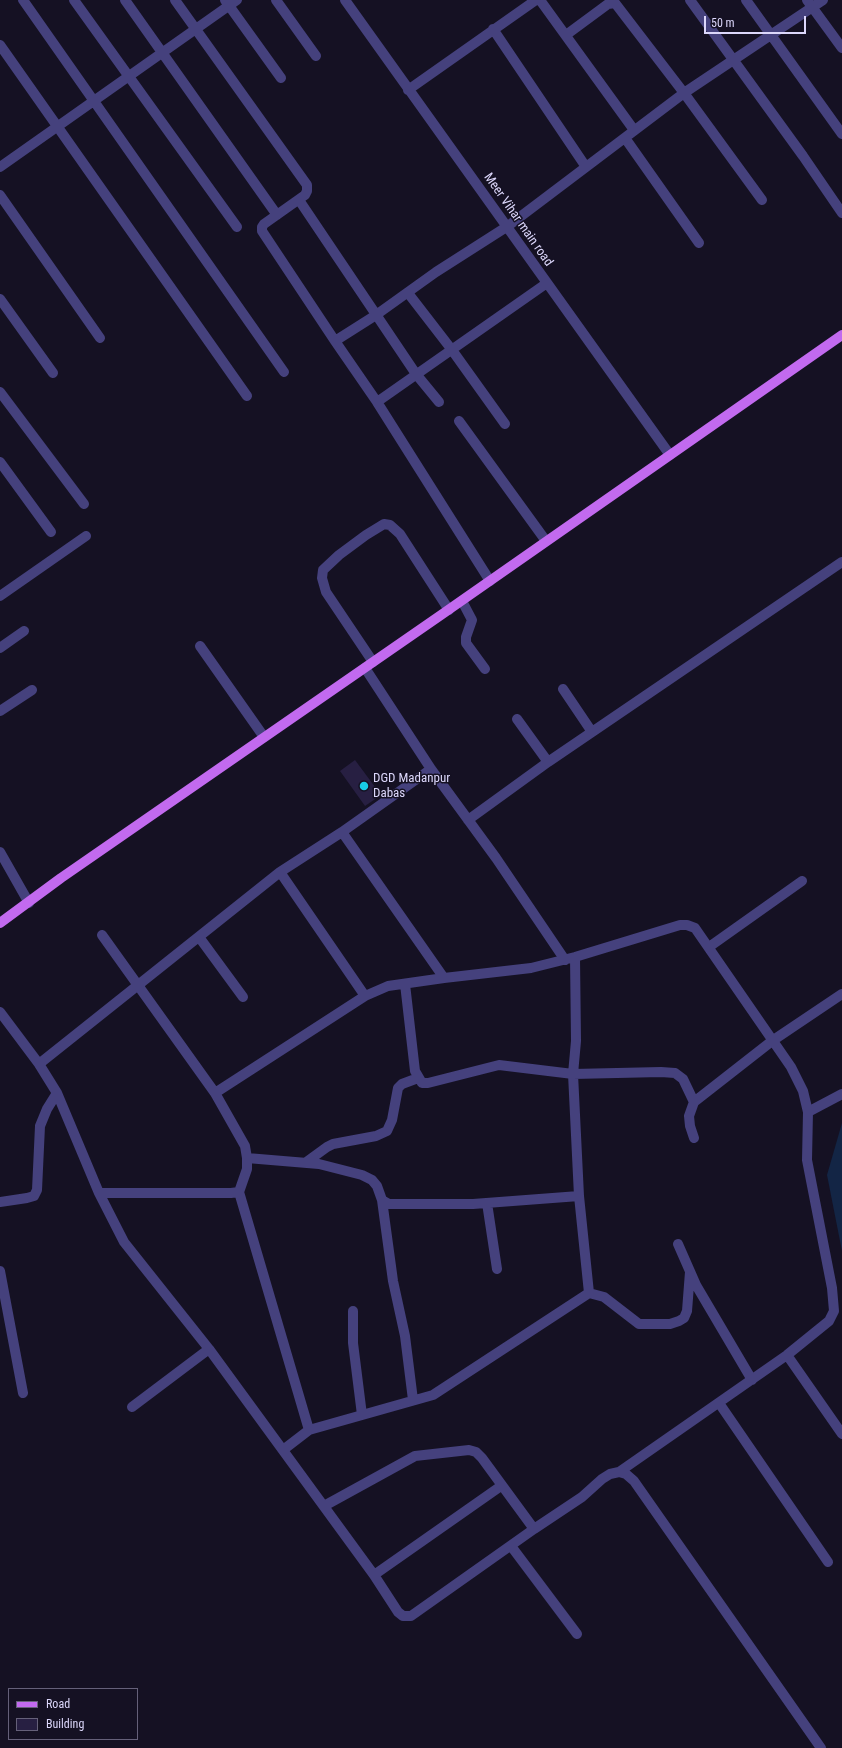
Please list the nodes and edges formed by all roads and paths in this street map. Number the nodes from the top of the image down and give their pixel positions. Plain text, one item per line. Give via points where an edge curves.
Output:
1 (23, 0) edge
2 (74, 0) edge
3 (125, 0) edge
4 (175, 0) edge
5 (276, 0) edge
6 (344, 0) edge
7 (536, 0) edge
8 (540, 0) edge
9 (690, 0) edge
10 (746, 0) edge
11 (823, 0) edge
12 (230, 2) edge
13 (810, 4) edge
14 (196, 29) junction
15 (493, 29) junction
16 (566, 35) junction
17 (771, 35) junction
18 (0, 45) edge
19 (842, 48) edge
20 (162, 53) junction
21 (316, 56) dead end
22 (734, 59) junction
23 (129, 76) junction
24 (281, 78) dead end
25 (408, 90) junction
26 (684, 93) junction
27 (93, 101) junction
28 (57, 127) junction
29 (634, 130) junction
30 (842, 134) edge
31 (625, 138) junction
32 (0, 167) edge
33 (586, 167) junction
34 (0, 195) edge
35 (299, 200) junction
36 (762, 200) dead end
37 (842, 213) edge
38 (277, 215) junction
39 (508, 226) junction
40 (237, 227) dead end
41 (699, 243) dead end
42 (547, 283) junction
43 (408, 293) junction
44 (0, 299) edge
45 (376, 315) junction
46 (841, 337) edge
47 (100, 338) dead end
48 (335, 341) junction
49 (452, 350) junction
50 (284, 372) dead end
51 (53, 373) dead end
52 (416, 374) junction
53 (0, 392) edge
54 (247, 396) dead end
55 (377, 402) junction
56 (439, 402) dead end
57 (459, 421) dead end
58 (505, 424) dead end
59 (670, 455) junction
60 (0, 462) edge
61 (84, 504) dead end
62 (51, 532) dead end
63 (86, 536) dead end
64 (546, 541) junction
65 (840, 567) edge
66 (490, 580) junction
67 (0, 596) edge
68 (462, 601) junction
69 (449, 610) junction
70 (24, 631) dead end
71 (200, 646) dead end
72 (0, 648) edge
73 (369, 665) junction
74 (485, 669) dead end
75 (563, 689) dead end
76 (32, 690) dead end
77 (0, 711) edge
78 (517, 719) dead end
79 (592, 732) junction
80 (264, 737) junction
81 (548, 762) junction
82 (431, 769) junction
83 (468, 820) junction
84 (342, 832) junction
85 (0, 852) edge
86 (280, 872) junction
87 (802, 881) dead end
88 (29, 903) junction
89 (0, 922) edge
90 (102, 935) dead end
91 (199, 937) junction
92 (708, 947) junction
93 (570, 958) junction
94 (444, 978) junction
95 (405, 984) junction
96 (137, 986) junction
97 (842, 994) edge
98 (365, 996) junction
99 (243, 997) dead end
100 (0, 1012) edge
101 (772, 1041) junction
102 (39, 1064) junction
103 (572, 1074) junction
104 (418, 1078) junction
105 (57, 1093) junction
106 (215, 1093) junction
107 (842, 1094) edge
108 (694, 1102) junction
109 (808, 1112) junction
110 (694, 1138) dead end
111 (247, 1158) junction
112 (304, 1163) junction
113 (239, 1192) junction
114 (99, 1194) junction
115 (579, 1196) junction
116 (382, 1200) junction
117 (0, 1202) edge
118 (487, 1203) junction
119 (678, 1244) dead end
120 (497, 1269) dead end
121 (0, 1271) edge
122 (690, 1272) junction
123 (589, 1293) junction
124 (353, 1311) dead end
125 (209, 1349) junction
126 (786, 1355) junction
127 (752, 1380) junction
128 (23, 1393) dead end
129 (413, 1400) junction
130 (719, 1403) junction
131 (132, 1407) dead end
132 (362, 1415) junction
133 (309, 1430) junction
134 (842, 1434) edge
135 (282, 1450) junction
136 (619, 1472) junction
137 (502, 1486) junction
138 (324, 1506) junction
139 (534, 1529) junction
140 (511, 1546) junction
141 (828, 1562) dead end
142 (374, 1575) junction
143 (576, 1634) dead end
144 (821, 1748) edge

1 - 27 street
2 - 23 street
3 - 20 street
4 - 14 street
5 - 21 street
6 - 25 street, Meer Vihar main road
7 - 15 street
8 - 16 street
9 - 22 street
10 - 17 street
11 - 13 street
12 - 14 street
12 - 24 street
13 - 17 street
13 - 19 street
14 - 20 street
14 - 35 street via 304,179 307,191
15 - 25 street
15 - 33 street
16 - 26 street via 608,4 614,4
16 - 29 street
17 - 22 street
17 - 30 street
18 - 28 street
20 - 23 street
20 - 38 street
22 - 26 street
22 - 37 street
23 - 27 street
23 - 40 street
25 - 39 street, Meer Vihar main road
26 - 29 street
26 - 36 street
27 - 28 street
27 - 50 street
28 - 32 street
28 - 54 street
29 - 31 street
31 - 33 street
31 - 41 street
33 - 39 street
34 - 47 street
35 - 38 street
35 - 45 street
38 - 48 street via 264,224 262,231
39 - 42 street, Meer Vihar main road
39 - 43 street
42 - 49 street
42 - 59 street, Meer Vihar main road
43 - 45 street
43 - 49 street
44 - 51 street
45 - 48 street
45 - 52 street
46 - 59 main road
48 - 55 street
49 - 52 street
49 - 58 street
52 - 55 street
52 - 56 street
53 - 61 street
55 - 66 street
57 - 64 street
59 - 64 main road
60 - 62 street
63 - 67 street
64 - 66 main road
65 - 79 street
66 - 68 main road
68 - 69 main road
68 - 74 street via 472,620 466,643
69 - 73 main road
69 - 73 street via 400,534 390,525 384,524 366,535 323,570 322,578 326,592
70 - 72 street
71 - 80 street
73 - 80 main road
73 - 82 street
75 - 79 street
76 - 77 street
78 - 81 street
79 - 81 street
80 - 88 main road
81 - 83 street
82 - 83 street
82 - 84 street
83 - 93 street
84 - 86 street
84 - 94 street
85 - 88 street
86 - 91 street
86 - 98 street
87 - 92 street
88 - 89 main road
90 - 96 street
91 - 96 street
91 - 99 street
92 - 93 street via 695,928 680,925
92 - 101 street
93 - 94 street via 531,968
93 - 103 street via 576,1041
94 - 95 street
95 - 98 street via 388,986
95 - 104 street
96 - 102 street
96 - 106 street
97 - 101 street
98 - 106 street
100 - 102 street
101 - 108 street
101 - 109 street via 791,1067 803,1091
102 - 105 street
103 - 104 street via 499,1065 428,1083 422,1083
103 - 108 street via 675,1073 683,1079
103 - 115 street
104 - 112 street via 398,1088 392,1120 387,1131 376,1136 333,1144
105 - 114 street
105 - 117 street via 40,1126 37,1190 34,1196
106 - 111 street via 245,1146
107 - 109 street
108 - 110 street via 689,1116
109 - 126 street via 807,1160 832,1288 834,1311 829,1321
111 - 112 street
111 - 113 street via 247,1169
112 - 116 street via 319,1164 362,1175 377,1186
113 - 114 street
113 - 133 street
114 - 125 street via 124,1242
115 - 118 street
115 - 123 street
116 - 118 street via 389,1204
116 - 129 street
118 - 120 street
119 - 122 street
121 - 128 street
122 - 123 street via 687,1311 684,1318 670,1324 639,1324 604,1297
122 - 127 street
123 - 129 street via 433,1395
124 - 132 street via 353,1343
125 - 131 street
125 - 135 street
126 - 127 street
126 - 134 street
127 - 130 street
129 - 132 street
130 - 136 street
130 - 141 street
132 - 133 street
133 - 135 street
135 - 138 street
136 - 139 street via 602,1479 582,1497
136 - 144 street via 634,1481
137 - 138 street via 476,1452 469,1450 420,1455 402,1462
137 - 139 street
137 - 142 street
138 - 142 street
139 - 140 street
140 - 142 street via 411,1616 403,1616 398,1612
140 - 143 street

